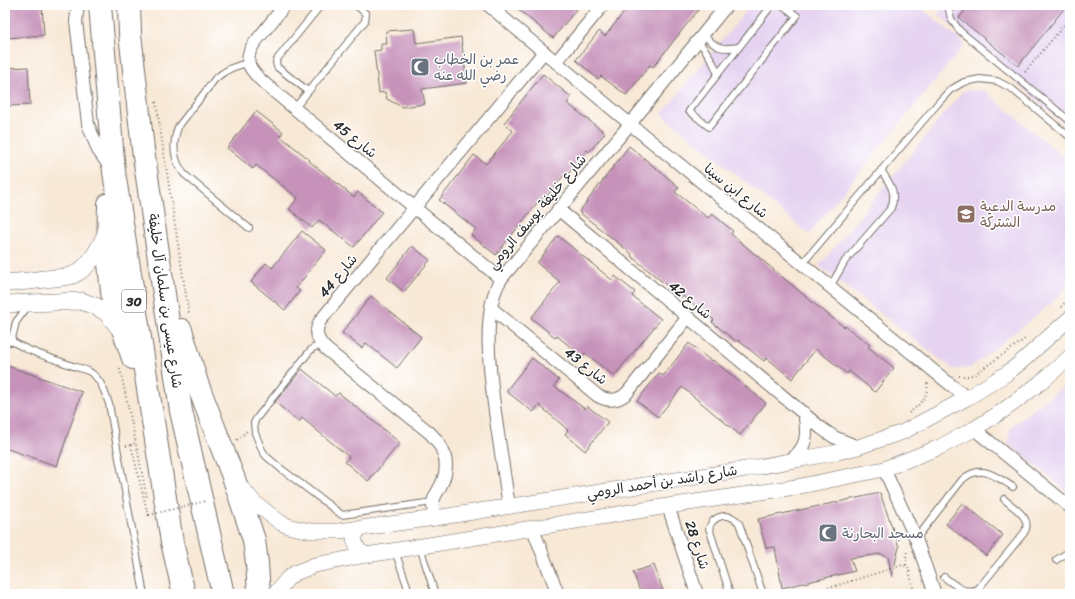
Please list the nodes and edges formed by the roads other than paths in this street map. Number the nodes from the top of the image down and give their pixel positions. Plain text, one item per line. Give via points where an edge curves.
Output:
1 (69, 5) edge
2 (78, 5) edge
3 (100, 5) edge
4 (129, 5) edge
5 (285, 5) edge
6 (321, 5) edge
7 (356, 5) edge
8 (488, 5) edge
9 (603, 5) edge
10 (727, 5) edge
11 (772, 5) edge
12 (782, 5) edge
13 (948, 5) edge
14 (700, 38) junction
15 (739, 47) junction
16 (544, 52) junction
17 (556, 62) junction
18 (248, 63) junction
19 (82, 66) junction
20 (718, 74) junction
21 (308, 91) junction
22 (294, 109) junction
23 (1070, 121) edge
24 (630, 124) junction
25 (1070, 137) edge
26 (143, 149) junction
27 (881, 170) junction
28 (114, 172) junction
29 (414, 207) junction
30 (558, 209) junction
31 (249, 228) dead end
32 (108, 230) junction
33 (802, 264) junction
34 (500, 279) junction
35 (43, 280) junction
36 (5, 283) edge
37 (830, 287) junction
38 (40, 302) junction
39 (5, 304) edge
40 (491, 308) junction
41 (688, 317) junction
42 (1070, 318) edge
43 (124, 334) junction
44 (5, 335) edge
45 (11, 342) junction
46 (322, 345) junction
47 (1070, 357) edge
48 (148, 394) junction
49 (967, 398) junction
50 (804, 414) junction
51 (974, 429) junction
52 (858, 447) junction
53 (789, 461) junction
54 (746, 469) junction
55 (884, 469) junction
56 (711, 474) junction
57 (234, 479) junction
58 (1013, 487) dead end
59 (585, 494) junction
60 (751, 494) junction
61 (556, 498) junction
62 (715, 499) junction
63 (1004, 500) dead end
64 (433, 502) junction
65 (509, 506) junction
66 (668, 506) junction
67 (1070, 507) edge
68 (435, 518) junction
69 (591, 519) junction
70 (553, 525) junction
71 (358, 529) junction
72 (532, 529) junction
73 (916, 539) junction
74 (420, 547) junction
75 (395, 551) junction
76 (1070, 551) edge
77 (367, 555) junction
78 (1056, 560) dead end
79 (944, 577) dead end
80 (144, 594) edge
81 (184, 594) edge
82 (223, 594) edge
83 (258, 594) edge
84 (275, 594) edge
85 (410, 594) edge
86 (435, 594) edge
87 (558, 594) edge
88 (697, 594) edge
89 (730, 594) edge
90 (763, 594) edge
91 (935, 594) edge

1 - 19 street via 73,46
2 - 19 street via 76,21
3 - 28 highway, 30
4 - 26 highway, شارع عيسى بن سلمان آل خليفة / 30
5 - 18 street via 252,45
6 - 21 lane via 276,62 279,68
7 - 21 lane via 365,12 366,19
8 - 16 street, شارع ابن سينا
9 - 17 street
10 - 14 street, شارع خليفة يوسف الرومي
11 - 15 lane
12 - 20 lane via 797,16 709,127 689,111
13 - 23 lane via 950,19 960,31
14 - 15 lane via 726,49
14 - 20 lane
14 - 24 street, شارع خليفة يوسف الرومي
15 - 20 lane
16 - 17 street, شارع ابن سينا
16 - 29 street, شارع 44
17 - 24 street, شارع ابن سينا
18 - 22 street, شارع 45 via 259,78
18 - 31 lane via 234,66 215,79 178,127 174,146 178,166 184,174
19 - 28 street via 88,124 98,150
21 - 22 lane
22 - 29 street, شارع 45
24 - 30 street, شارع خليفة يوسف الرومي
24 - 33 street, شارع ابن سينا
25 - 27 lane via 1012,89 997,81 980,79 964,82 950,90
26 - 57 highway via 185,346
26 - 82 highway, شارع عيسى بن سلمان آل خليفة / 30 via 181,411
27 - 33 lane
27 - 37 lane via 894,195 891,208 845,261
28 - 32 highway
28 - 48 highway, 30
29 - 34 street, شارع 45
29 - 46 street, شارع 44 via 320,321 316,334
30 - 34 street, شارع خليفة يوسف الرومي
30 - 41 street, شارع 42
32 - 35 main road via 97,252 86,266 64,277
32 - 43 highway via 113,301
33 - 37 street, شارع ابن سينا
34 - 40 street, شارع خليفة يوسف الرومي via 494,291
35 - 36 main road
35 - 38 main road via 53,288 54,293 52,298
37 - 49 street, شارع ابن سينا
38 - 39 main road
38 - 43 main road via 87,302 106,312
38 - 45 lane via 24,311 16,322
40 - 41 street, شارع 43 via 598,396 612,401 627,393
40 - 65 street, شارع خليفة يوسف الرومي via 489,362
41 - 50 street, شارع 42
42 - 49 street, شارع راشد بن أحمد الرومي via 1006,374
43 - 48 highway
44 - 45 lane
45 - 80 lane via 90,372 104,391 109,404
46 - 64 street via 430,433 441,445 446,458 446,471
46 - 64 lane via 309,352 256,419 255,433 266,456 342,515
47 - 51 street, شارع راشد بن أحمد الرومي via 1040,384
48 - 81 highway, 30 via 172,542
49 - 52 street, شارع راشد بن أحمد الرومي via 903,432
50 - 52 street, شارع 42 via 827,432
50 - 53 street via 807,431 805,442
51 - 55 street, شارع راشد بن أحمد الرومي via 940,447
51 - 67 street
52 - 53 street, شارع راشد بن أحمد الرومي
53 - 54 street, شارع راشد بن أحمد الرومي
54 - 56 street, شارع راشد بن أحمد الرومي
54 - 60 street via 742,478 744,487
55 - 60 street, شارع راشد بن أحمد الرومي
55 - 73 street
56 - 59 street, شارع راشد بن أحمد الرومي
56 - 62 street via 719,480 720,490
57 - 71 street, شارع راشد بن أحمد الرومي via 259,506 291,527 323,532
57 - 83 highway via 254,540
58 - 73 lane via 990,473 971,474 962,480
59 - 61 street, شارع راشد بن أحمد الرومي
59 - 69 street via 581,503 583,512
60 - 62 street, شارع راشد بن أحمد الرومي
61 - 65 street, شارع راشد بن أحمد الرومي
61 - 70 street via 561,507 560,517
62 - 66 street, شارع راشد بن أحمد الرومي
63 - 79 lane via 1024,516 1027,527 1024,533 978,589 964,591
64 - 68 street
65 - 68 street, شارع راشد بن أحمد الرومي
66 - 69 street, شارع راشد بن أحمد الرومي
66 - 88 street, شارع 28
68 - 71 street, شارع راشد بن أحمد الرومي
69 - 70 street, شارع راشد بن أحمد الرومي
70 - 72 street, شارع راشد بن أحمد الرومي
71 - 77 street via 354,539 358,550
72 - 74 street, شارع راشد بن أحمد الرومي
72 - 87 street
73 - 91 street
74 - 75 street, شارع راشد بن أحمد الرومي
74 - 86 lane
75 - 77 street, شارع راشد بن أحمد الرومي
75 - 85 lane
76 - 78 lane
77 - 84 street, شارع راشد بن أحمد الرومي via 304,569 288,578
89 - 90 lane via 709,528 712,522 726,516 735,518 739,523

